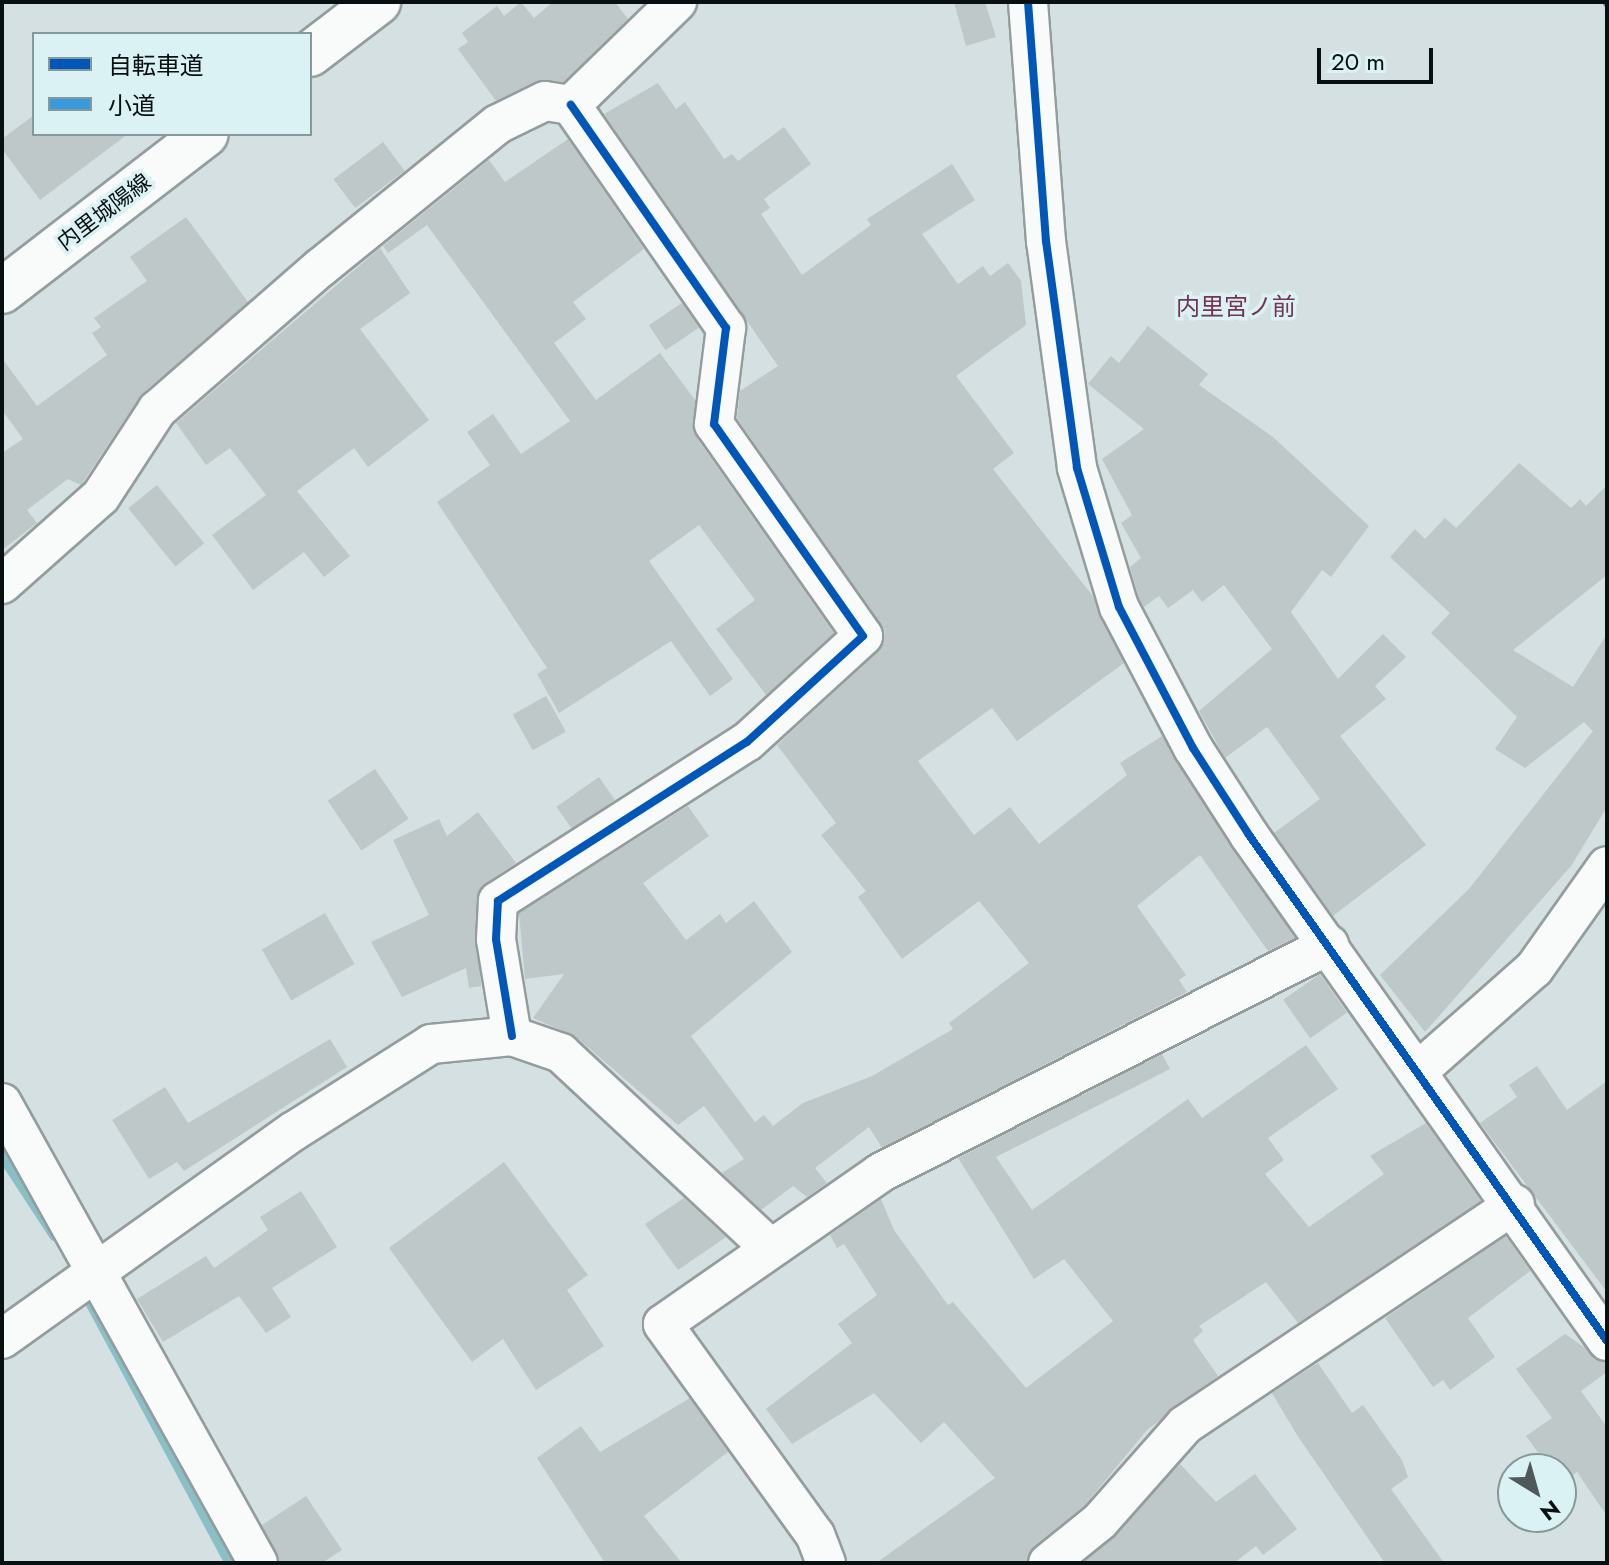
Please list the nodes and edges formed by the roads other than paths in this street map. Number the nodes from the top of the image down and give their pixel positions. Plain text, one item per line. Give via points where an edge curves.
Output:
1 (378, 2) edge
2 (677, 2) edge
3 (1028, 2) edge
4 (312, 52) edge
5 (571, 105) junction
6 (203, 136) edge
7 (2, 291) edge
8 (2, 584) edge
9 (1607, 866) edge
10 (1329, 945) junction
11 (512, 1036) junction
12 (1417, 1072) junction
13 (2, 1103) edge
14 (1515, 1204) junction
15 (770, 1248) junction
16 (99, 1267) junction
17 (2, 1339) edge
18 (1607, 1341) edge
19 (258, 1563) edge
20 (826, 1563) edge
21 (1048, 1563) edge

1 - 4 main road
2 - 5 street
3 - 10 street via 1046,241 1077,468 1115,593 1193,748
5 - 8 street via 545,101 498,124 320,268 157,410 101,496
5 - 11 street via 726,328 718,432 863,636 747,742 498,901 496,939
6 - 7 main road, 内里城陽線
9 - 12 street via 1534,969
10 - 12 street
10 - 15 street via 880,1173
11 - 15 street via 537,1038 561,1053
11 - 16 street via 431,1044
12 - 14 street
13 - 16 street
14 - 18 street
14 - 21 street via 1185,1425 1100,1521
15 - 20 street via 663,1324 815,1535
16 - 17 street
16 - 19 street via 163,1400

